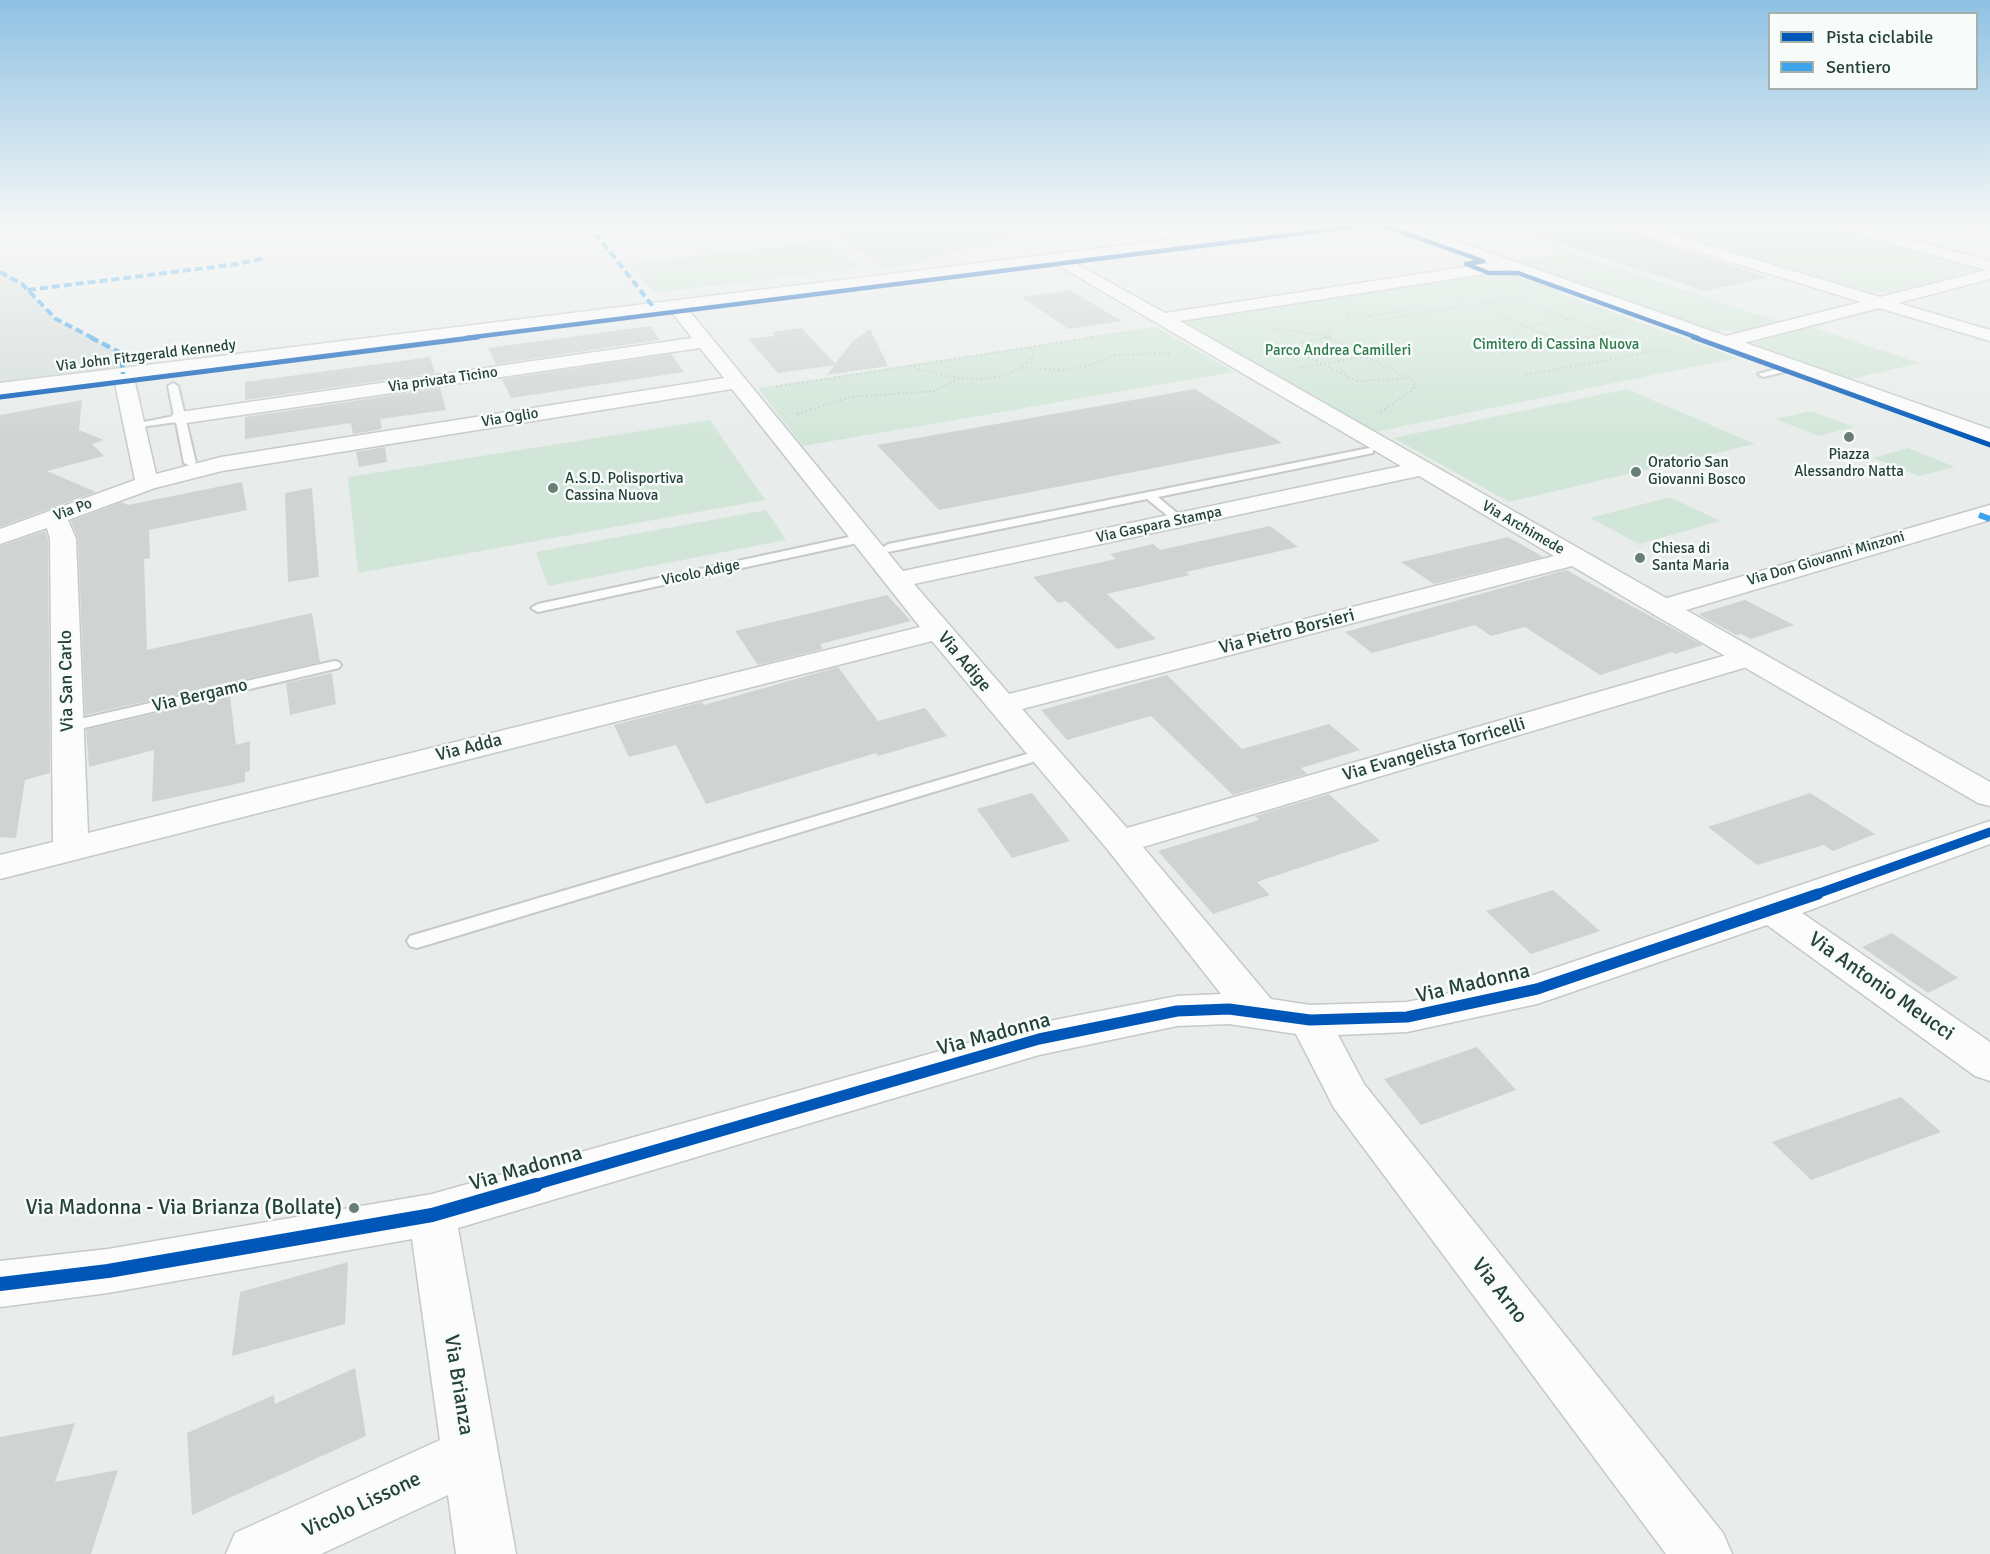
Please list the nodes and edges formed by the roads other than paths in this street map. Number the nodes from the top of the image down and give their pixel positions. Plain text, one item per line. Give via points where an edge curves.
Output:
1 (751, 297) edge
2 (1123, 297) edge
3 (1320, 297) edge
4 (1598, 297) edge
5 (1861, 297) edge
6 (1901, 297) edge
7 (1879, 302) junction
8 (676, 306) junction
9 (1166, 322) junction
10 (1990, 336) edge
11 (705, 342) junction
12 (1725, 342) junction
13 (1794, 367) junction
14 (123, 374) junction
15 (1762, 374) dead end
16 (173, 386) dead end
17 (741, 387) junction
18 (0, 389) edge
19 (180, 418) junction
20 (134, 425) junction
21 (1990, 436) edge
22 (1369, 451) dead end
23 (190, 463) dead end
24 (1421, 469) junction
25 (147, 483) junction
26 (1150, 496) junction
27 (1990, 512) edge
28 (55, 517) junction
29 (1179, 520) junction
30 (0, 537) edge
31 (863, 538) junction
32 (888, 548) dead end
33 (1575, 558) junction
34 (896, 580) junction
35 (538, 608) dead end
36 (1663, 608) junction
37 (938, 631) junction
38 (1748, 658) junction
39 (333, 665) dead end
40 (1000, 706) junction
41 (68, 727) junction
42 (1035, 757) junction
43 (1990, 796) edge
44 (1990, 832) edge
45 (1120, 842) junction
46 (72, 848) junction
47 (0, 867) edge
48 (1772, 910) junction
49 (417, 941) dead end
50 (1258, 1012) junction
51 (1310, 1020) junction
52 (1990, 1064) edge
53 (432, 1215) junction
54 (0, 1284) edge
55 (469, 1456) junction
56 (256, 1554) edge
57 (486, 1554) edge
58 (1702, 1554) edge

1 - 8 street, Via John Fitzgerald Kennedy
2 - 9 street, Via Archimede
3 - 9 street
4 - 12 street
5 - 7 street
6 - 7 street
7 - 10 street
7 - 12 street
8 - 11 street, Via Adige
8 - 14 street, Via John Fitzgerald Kennedy
9 - 24 street, Via Archimede
11 - 17 street, Via Adige
11 - 19 street, Via privata Ticino
12 - 13 street
13 - 15 lane
13 - 21 street
14 - 18 street, Via John Fitzgerald Kennedy
14 - 20 street
16 - 19 lane
17 - 25 street, Via Oglio via 282,454
17 - 31 street, Via Adige
19 - 20 lane
19 - 23 lane
20 - 25 street
22 - 26 lane
24 - 29 street, Via Gaspara Stampa
24 - 33 street, Via Archimede
25 - 28 street, Via Po
26 - 29 lane
26 - 32 lane
27 - 36 street, Via Don Giovanni Minzoni
28 - 30 street, Via Po
28 - 41 street, Via San Carlo via 63,538
29 - 34 street, Via Gaspara Stampa
31 - 34 street, Via Adige
31 - 35 lane, Vicolo Adige
33 - 36 street, Via Archimede
33 - 40 street, Via Pietro Borsieri
34 - 37 street, Via Adige
36 - 38 street, Via Archimede
37 - 40 street, Via Adige
37 - 46 street, Via Adda
38 - 43 street, Via Archimede
38 - 45 street, Via Evangelista Torricelli
39 - 41 lane, Via Bergamo
40 - 42 street, Via Adige
41 - 46 street, Via San Carlo
42 - 45 street, Via Adige
42 - 49 lane
44 - 48 street, Via Madonna
45 - 50 street, Via Adige
46 - 47 street, Via Adda
48 - 51 street, Via Madonna via 1537,989 1417,1016
48 - 52 street, Via Antonio Meucci
50 - 51 street, Via Madonna
50 - 53 street, Via Madonna via 1204,1008 1177,1011 1039,1039
51 - 58 street, Via Arno via 1349,1096
53 - 54 street, Via Madonna via 108,1271
53 - 55 street, Via Brianza
55 - 56 street, Vicolo Lissone
55 - 57 street, Via Brianza

